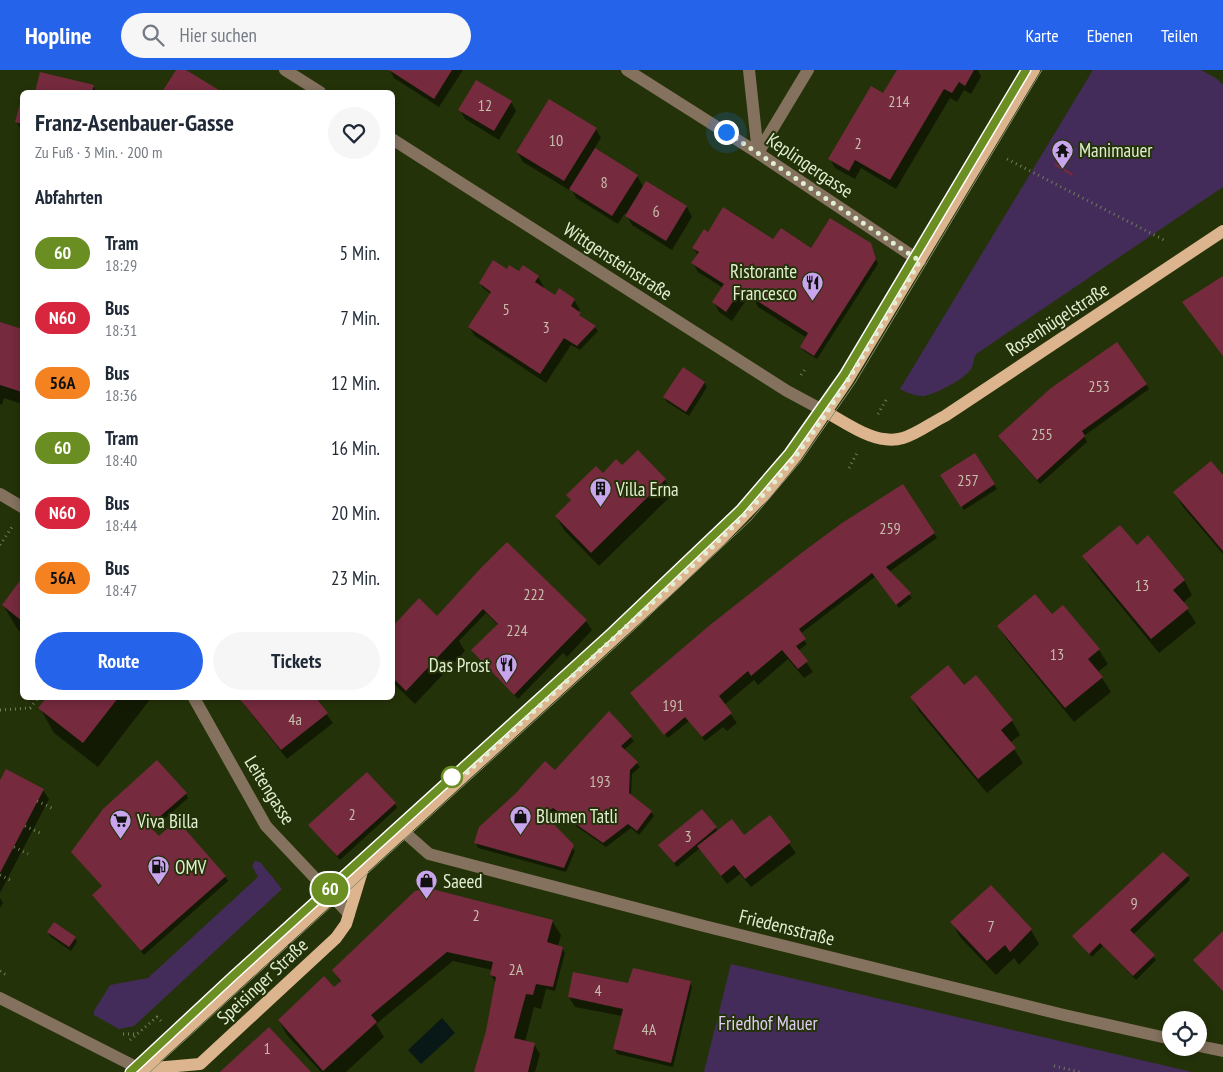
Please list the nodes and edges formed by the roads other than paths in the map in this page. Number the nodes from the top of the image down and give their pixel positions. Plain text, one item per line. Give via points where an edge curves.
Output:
1 (285, 70) edge
2 (627, 70) edge
3 (749, 70) edge
4 (808, 70) edge
5 (1034, 70) edge
6 (317, 90) edge
7 (395, 141) edge
8 (758, 153) junction
9 (1223, 232) edge
10 (920, 261) junction
11 (826, 412) junction
12 (0, 494) edge
13 (20, 506) edge
14 (195, 700) edge
15 (403, 831) junction
16 (363, 868) junction
17 (332, 896) junction
18 (349, 914) junction
19 (0, 998) edge
20 (1162, 1037) edge
21 (1207, 1048) edge
22 (1223, 1051) edge
23 (143, 1071) edge

1 - 6 street
2 - 8 street, Keplingergasse
3 - 8 street
4 - 8 street
5 - 10 main road, Speisinger Straße
7 - 11 street, Wittgensteinstraße via 777,385
8 - 10 street, Keplingergasse
9 - 11 main road, Rosenhügelstraße via 945,416 910,435 895,440 877,438
10 - 11 main road, Speisinger Straße
11 - 15 main road, Speisinger Straße via 778,478 719,541
12 - 13 street
14 - 17 street, Leitengasse via 266,826
15 - 16 main road, Speisinger Straße
15 - 20 street, Friedensstraße via 428,854 714,929
16 - 17 main road, Speisinger Straße
16 - 18 main road, Speisinger Straße
17 - 18 street, Leitengasse
17 - 23 main road, Speisinger Straße
18 - 23 main road, Speisinger Straße via 336,938 200,1064
19 - 23 street
21 - 22 street

